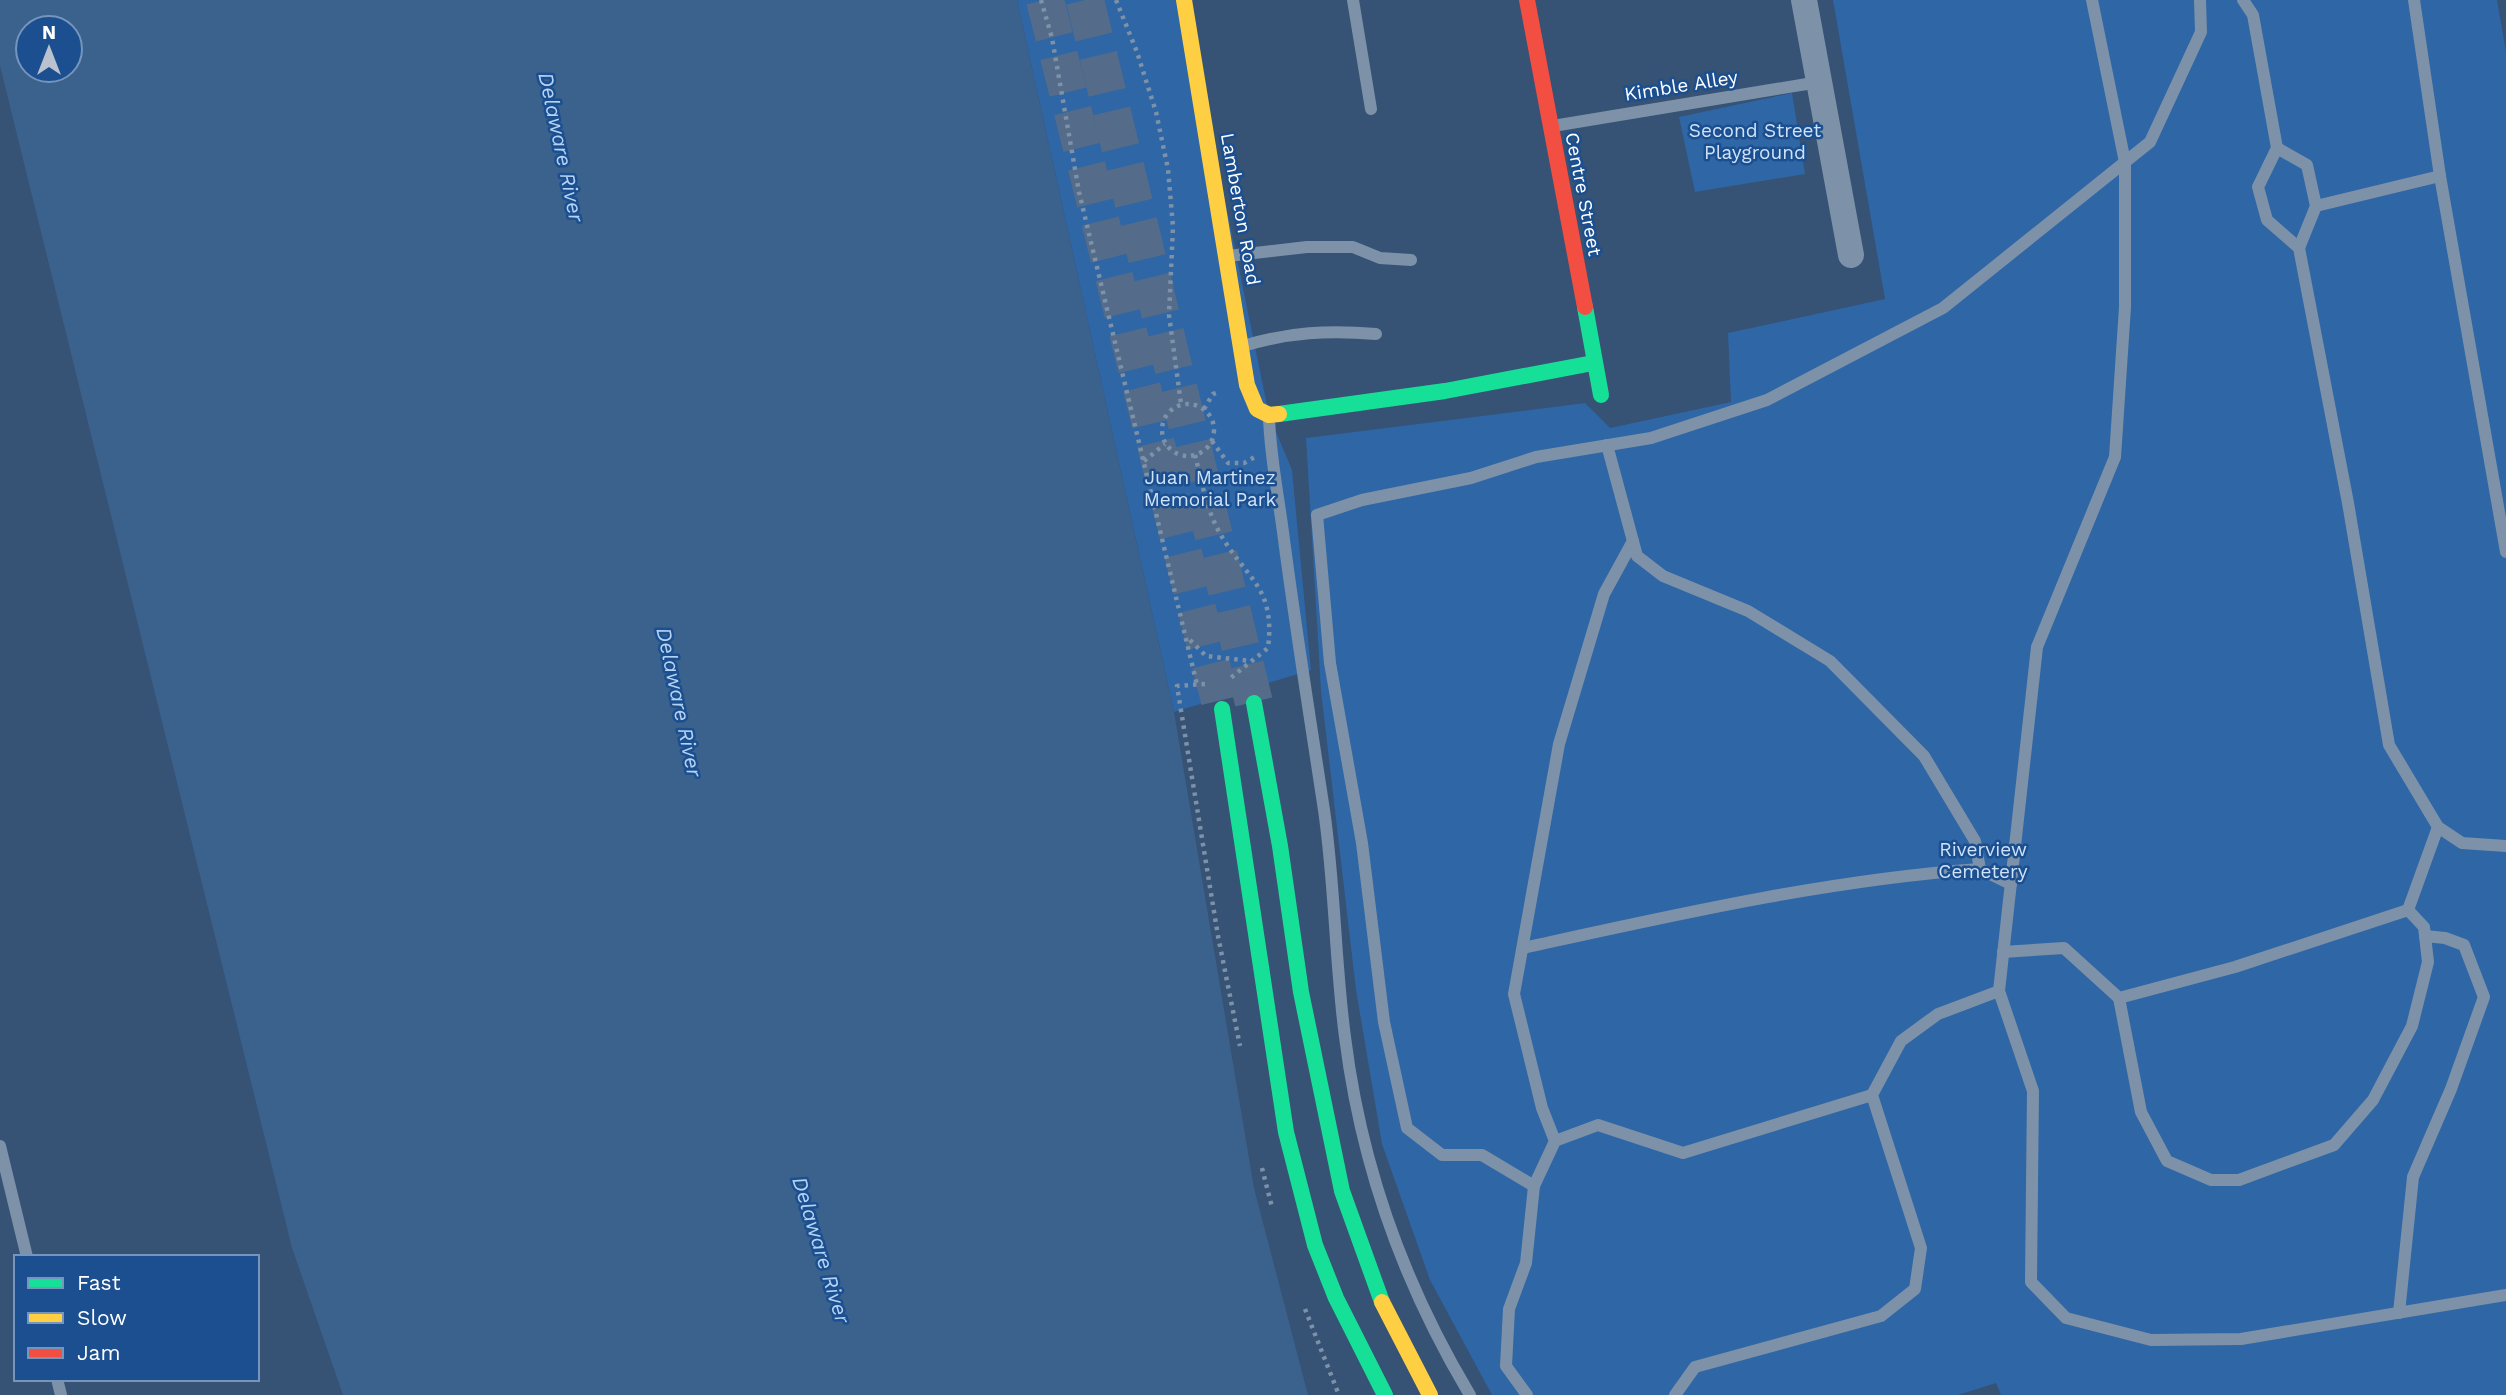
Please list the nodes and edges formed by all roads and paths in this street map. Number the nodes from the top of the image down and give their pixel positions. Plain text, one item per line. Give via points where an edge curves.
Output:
1 (1041, 0) edge
2 (1116, 0) edge
3 (1185, 0) edge
4 (1353, 0) edge
5 (1527, 0) edge
6 (1804, 0) edge
7 (2092, 0) edge
8 (2200, 0) edge
9 (2243, 0) edge
10 (2414, 0) edge
11 (1819, 82) junction
12 (1371, 109) dead end
13 (1550, 127) junction
14 (2277, 148) junction
15 (2125, 162) junction
16 (2440, 176) junction
17 (2316, 206) junction
18 (2299, 248) junction
19 (1851, 255) dead end
20 (1228, 256) junction
21 (1410, 260) dead end
22 (1376, 334) dead end
23 (1243, 346) junction
24 (1593, 363) junction
25 (1223, 391) dead end
26 (1601, 395) dead end
27 (1181, 404) junction
28 (1204, 409) junction
29 (1269, 421) junction
30 (1212, 441) junction
31 (1165, 444) junction
32 (1607, 445) junction
33 (1195, 455) junction
34 (1143, 461) junction
35 (1633, 541) junction
36 (2506, 552) edge
37 (1188, 638) junction
38 (1252, 661) junction
39 (1225, 682) dead end
40 (1216, 683) dead end
41 (1197, 685) junction
42 (1254, 703) tunnel mouth
43 (1222, 709) tunnel mouth
44 (2438, 827) junction
45 (2506, 846) edge
46 (1980, 869) junction
47 (2011, 884) junction
48 (2408, 910) junction
49 (2425, 936) junction
50 (1523, 948) junction
51 (2003, 952) junction
52 (1999, 991) junction
53 (2119, 998) junction
54 (1241, 1049) dead end
55 (1872, 1095) junction
56 (1555, 1141) junction
57 (0, 1146) edge
58 (1534, 1186) junction
59 (27, 1255) edge
60 (2506, 1295) edge
61 (2399, 1313) junction
62 (1385, 1395) edge
63 (1430, 1395) edge
64 (1470, 1395) edge
65 (1527, 1395) edge
66 (1675, 1395) edge

1 - 34 path via 1079,192
2 - 27 path via 1156,112 1168,169 1173,227 1169,315
3 - 20 main road, Lamberton Road
4 - 12 lane
5 - 13 main road, Centre Street
6 - 11 street
7 - 15 lane
8 - 15 lane via 2201,32 2196,44 2150,142
9 - 14 lane via 2253,15
10 - 16 lane
11 - 13 lane, Kimble Alley
11 - 19 street
13 - 24 main road, Centre Street
14 - 17 lane via 2308,165
14 - 18 lane via 2258,187 2267,220
15 - 32 lane via 1943,308 1767,400 1651,438
15 - 47 lane via 2124,307 2115,457 2037,647
16 - 17 lane
16 - 36 lane
17 - 18 lane
18 - 44 lane via 2389,745
20 - 21 lane via 1353,247 1380,258
20 - 23 main road, Lamberton Road
22 - 23 lane via 1317,331
23 - 29 main road, Lamberton Road via 1247,385 1257,409
24 - 26 main road, Centre Street
24 - 29 main road
25 - 28 path via 1213,394
27 - 28 path
27 - 31 path via 1163,420
28 - 30 path via 1214,424
29 - 30 path via 1266,449 1244,463 1228,463
29 - 64 lane via 1326,827 1357,1118 1402,1260 1427,1318
30 - 33 path
31 - 33 path via 1178,455
31 - 34 path
32 - 35 lane
32 - 58 lane via 1536,457 1471,478 1362,500 1317,515 1330,663 1362,843 1384,1022 1406,1128 1442,1155 1482,1155
33 - 38 path via 1216,526 1268,604 1268,648
34 - 37 path
35 - 46 lane via 1637,556 1663,576 1748,611 1830,661 1924,756 1975,841
35 - 50 lane via 1604,594 1559,744
37 - 38 path via 1206,656
37 - 41 path
38 - 39 path
40 - 41 path
41 - 54 path via 1177,686
42 - 63 main road via 1301,992 1342,1191 1382,1302
43 - 62 main road via 1286,1132 1301,1199 1336,1298
44 - 45 lane via 2462,843
44 - 48 lane
46 - 47 lane
46 - 50 lane via 1901,874
47 - 51 lane
48 - 49 lane via 2424,927
48 - 53 lane via 2235,967
49 - 53 lane via 2428,962 2412,1026 2373,1100 2334,1145 2239,1180 2211,1180 2167,1161 2141,1112
49 - 61 lane via 2445,937 2464,945 2484,998 2413,1177
50 - 56 lane via 1514,994 1542,1108
51 - 52 lane
51 - 53 lane via 2064,948
52 - 55 lane via 1938,1014 1901,1041
52 - 61 lane via 2033,1091 2031,1282 2066,1318 2151,1340 2241,1339
55 - 56 lane via 1683,1153 1598,1125
55 - 66 lane via 1922,1248 1915,1289 1881,1316 1695,1367
56 - 58 lane
57 - 59 lane
58 - 65 lane via 1526,1263 1509,1309 1506,1366
60 - 61 lane

